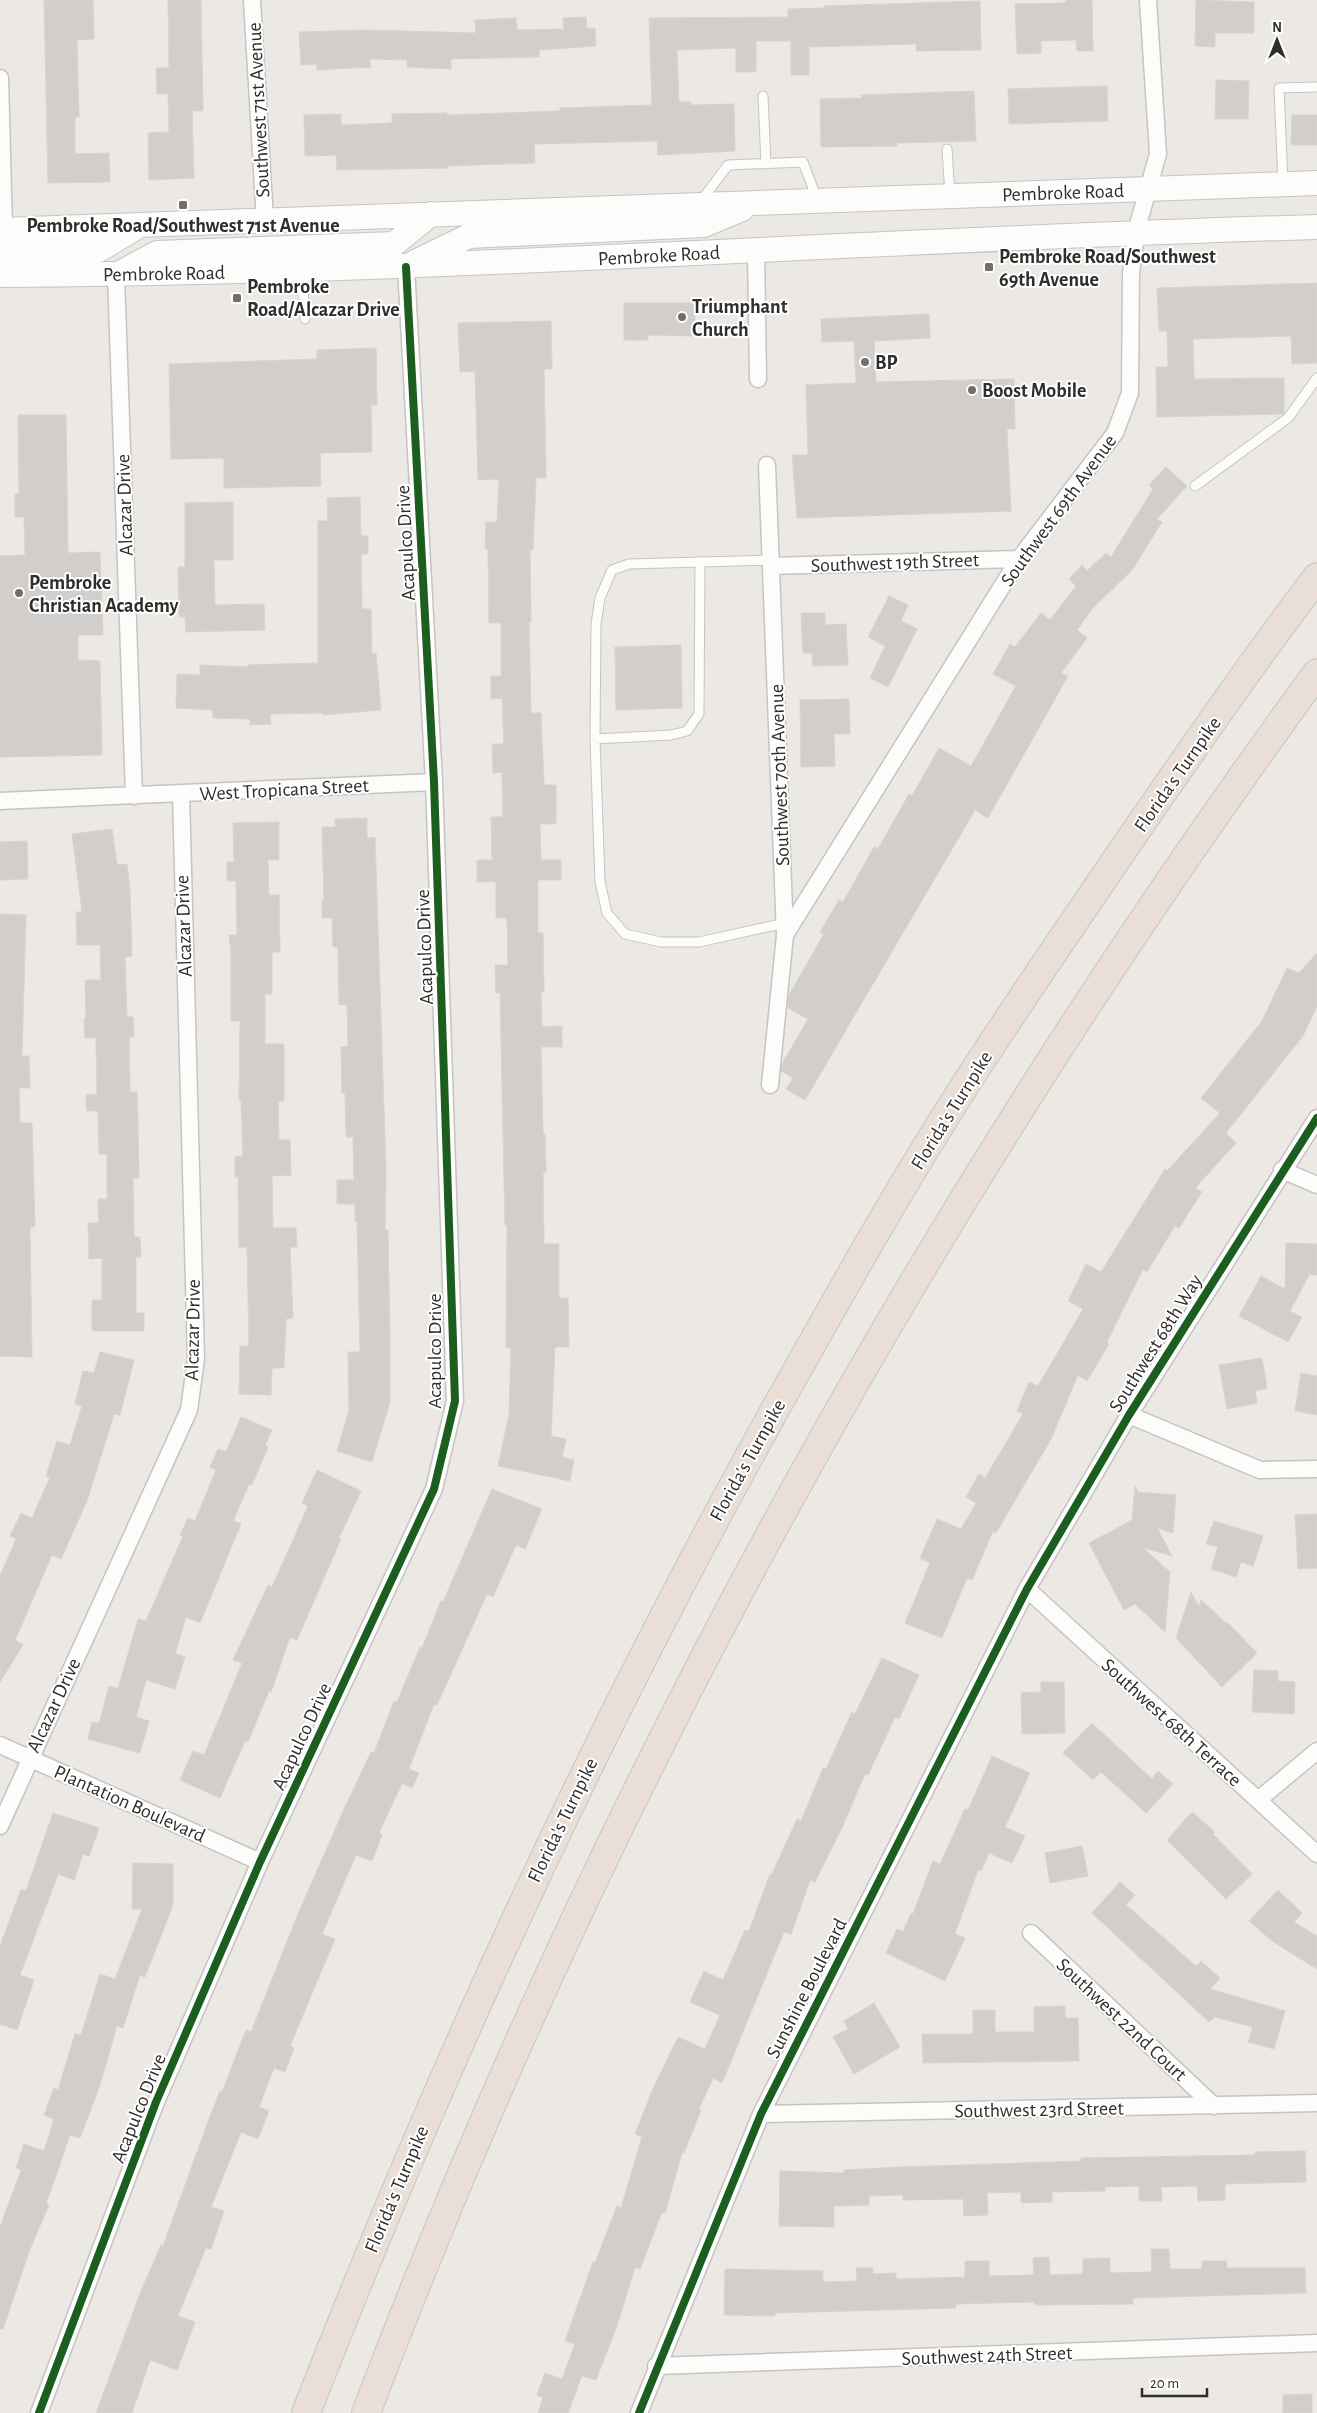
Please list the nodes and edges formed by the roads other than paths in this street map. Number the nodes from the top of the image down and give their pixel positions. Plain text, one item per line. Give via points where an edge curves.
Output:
1 (252, 0) edge
2 (1148, 0) edge
3 (0, 78) edge
4 (1317, 87) edge
5 (763, 96) dead end
6 (946, 149) dead end
7 (766, 164) junction
8 (1317, 183) edge
9 (1283, 184) junction
10 (1149, 189) junction
11 (950, 196) junction
12 (818, 201) junction
13 (755, 204) junction
14 (697, 206) junction
15 (432, 214) junction
16 (264, 221) junction
17 (138, 226) junction
18 (1317, 227) edge
19 (2, 230) edge
20 (1136, 232) junction
21 (756, 250) junction
22 (0, 254) edge
23 (406, 267) junction
24 (302, 270) junction
25 (116, 275) junction
26 (0, 276) edge
27 (305, 319) dead end
28 (1317, 378) edge
29 (758, 379) dead end
30 (767, 465) dead end
31 (1195, 486) dead end
32 (1019, 559) junction
33 (700, 562) junction
34 (770, 563) junction
35 (1317, 577) edge
36 (1317, 673) edge
37 (595, 739) junction
38 (434, 782) junction
39 (181, 794) junction
40 (134, 796) junction
41 (0, 801) edge
42 (785, 929) junction
43 (770, 1085) dead end
44 (1317, 1118) edge
45 (1282, 1170) junction
46 (1317, 1185) edge
47 (1129, 1415) junction
48 (1317, 1469) edge
49 (1027, 1589) junction
50 (0, 1745) edge
51 (1317, 1751) edge
52 (29, 1758) junction
53 (1258, 1800) junction
54 (0, 1826) edge
55 (1317, 1854) edge
56 (260, 1862) junction
57 (1031, 1933) dead end
58 (1317, 2103) edge
59 (1214, 2106) junction
60 (760, 2114) junction
61 (1317, 2343) edge
62 (656, 2366) junction
63 (39, 2413) edge
64 (306, 2413) edge
65 (366, 2413) edge
66 (639, 2413) edge

1 - 16 street, Southwest 71st Avenue
2 - 10 street, Southwest 69th Avenue via 1158,154
3 - 19 street
4 - 9 lane via 1280,88
5 - 7 lane
6 - 11 lane
7 - 12 lane via 803,162
7 - 14 lane via 728,165
8 - 9 main road, Pembroke Road
9 - 10 main road, Pembroke Road
10 - 11 main road, Pembroke Road
10 - 20 street, Southwest 69th Avenue
11 - 12 main road, Pembroke Road
12 - 13 main road, Pembroke Road
13 - 14 main road, Pembroke Road
13 - 23 main road via 704,225 469,236
14 - 15 main road, Pembroke Road
15 - 16 main road, Pembroke Road
15 - 25 main road via 394,244 157,253
16 - 17 main road, Pembroke Road
17 - 19 main road, Pembroke Road
17 - 22 main road via 99,250
18 - 20 main road, Pembroke Road
20 - 21 main road, Pembroke Road
20 - 32 street, Southwest 69th Avenue via 1131,273 1130,392 1115,433
21 - 23 main road, Pembroke Road
21 - 29 street
23 - 24 main road, Pembroke Road
23 - 38 street, Acapulco Drive
24 - 25 main road, Pembroke Road
24 - 27 lane
25 - 26 main road, Pembroke Road
25 - 40 street, Alcazar Drive
28 - 31 lane via 1288,418
30 - 34 street, Southwest 70th Avenue
32 - 34 street, Southwest 19th Street
32 - 42 street, Southwest 69th Avenue
33 - 34 lane
33 - 37 lane via 628,564 612,570 600,598 596,624
33 - 37 lane via 699,714 687,731 671,735
34 - 42 street, Southwest 70th Avenue
35 - 64 highway, Florida's Turnpike via 1188,756 949,1110 750,1453 613,1714 503,1943 411,2150
36 - 65 highway via 1225,798 1045,1069 905,1297 784,1510 638,1788 552,1969 467,2158
37 - 42 lane via 600,882 607,913 625,934 661,942 699,942
38 - 39 street, West Tropicana Street
38 - 56 street, Acapulco Drive via 455,1401 434,1489
39 - 40 street, West Tropicana Street
39 - 52 street, Alcazar Drive via 196,1360 189,1410
40 - 41 street, West Tropicana Street
42 - 43 street, Southwest 70th Avenue
44 - 45 street, Southwest 68th Way
45 - 46 street
45 - 47 street, Southwest 68th Way
47 - 48 street via 1260,1470
47 - 49 street, Southwest 68th Way
49 - 53 street, Southwest 68th Terrace
49 - 60 street, Sunshine Boulevard
50 - 52 street, Plantation Boulevard
51 - 53 street
52 - 54 street, Alcazar Drive
52 - 56 street, Plantation Boulevard
53 - 55 street, Southwest 68th Terrace
56 - 63 street, Acapulco Drive via 156,2102
57 - 59 street, Southwest 22nd Court
58 - 59 street, Southwest 23rd Street
59 - 60 street, Southwest 23rd Street
60 - 62 street, Sunshine Boulevard
61 - 62 street, Southwest 24th Street
62 - 66 street, Sunshine Boulevard

